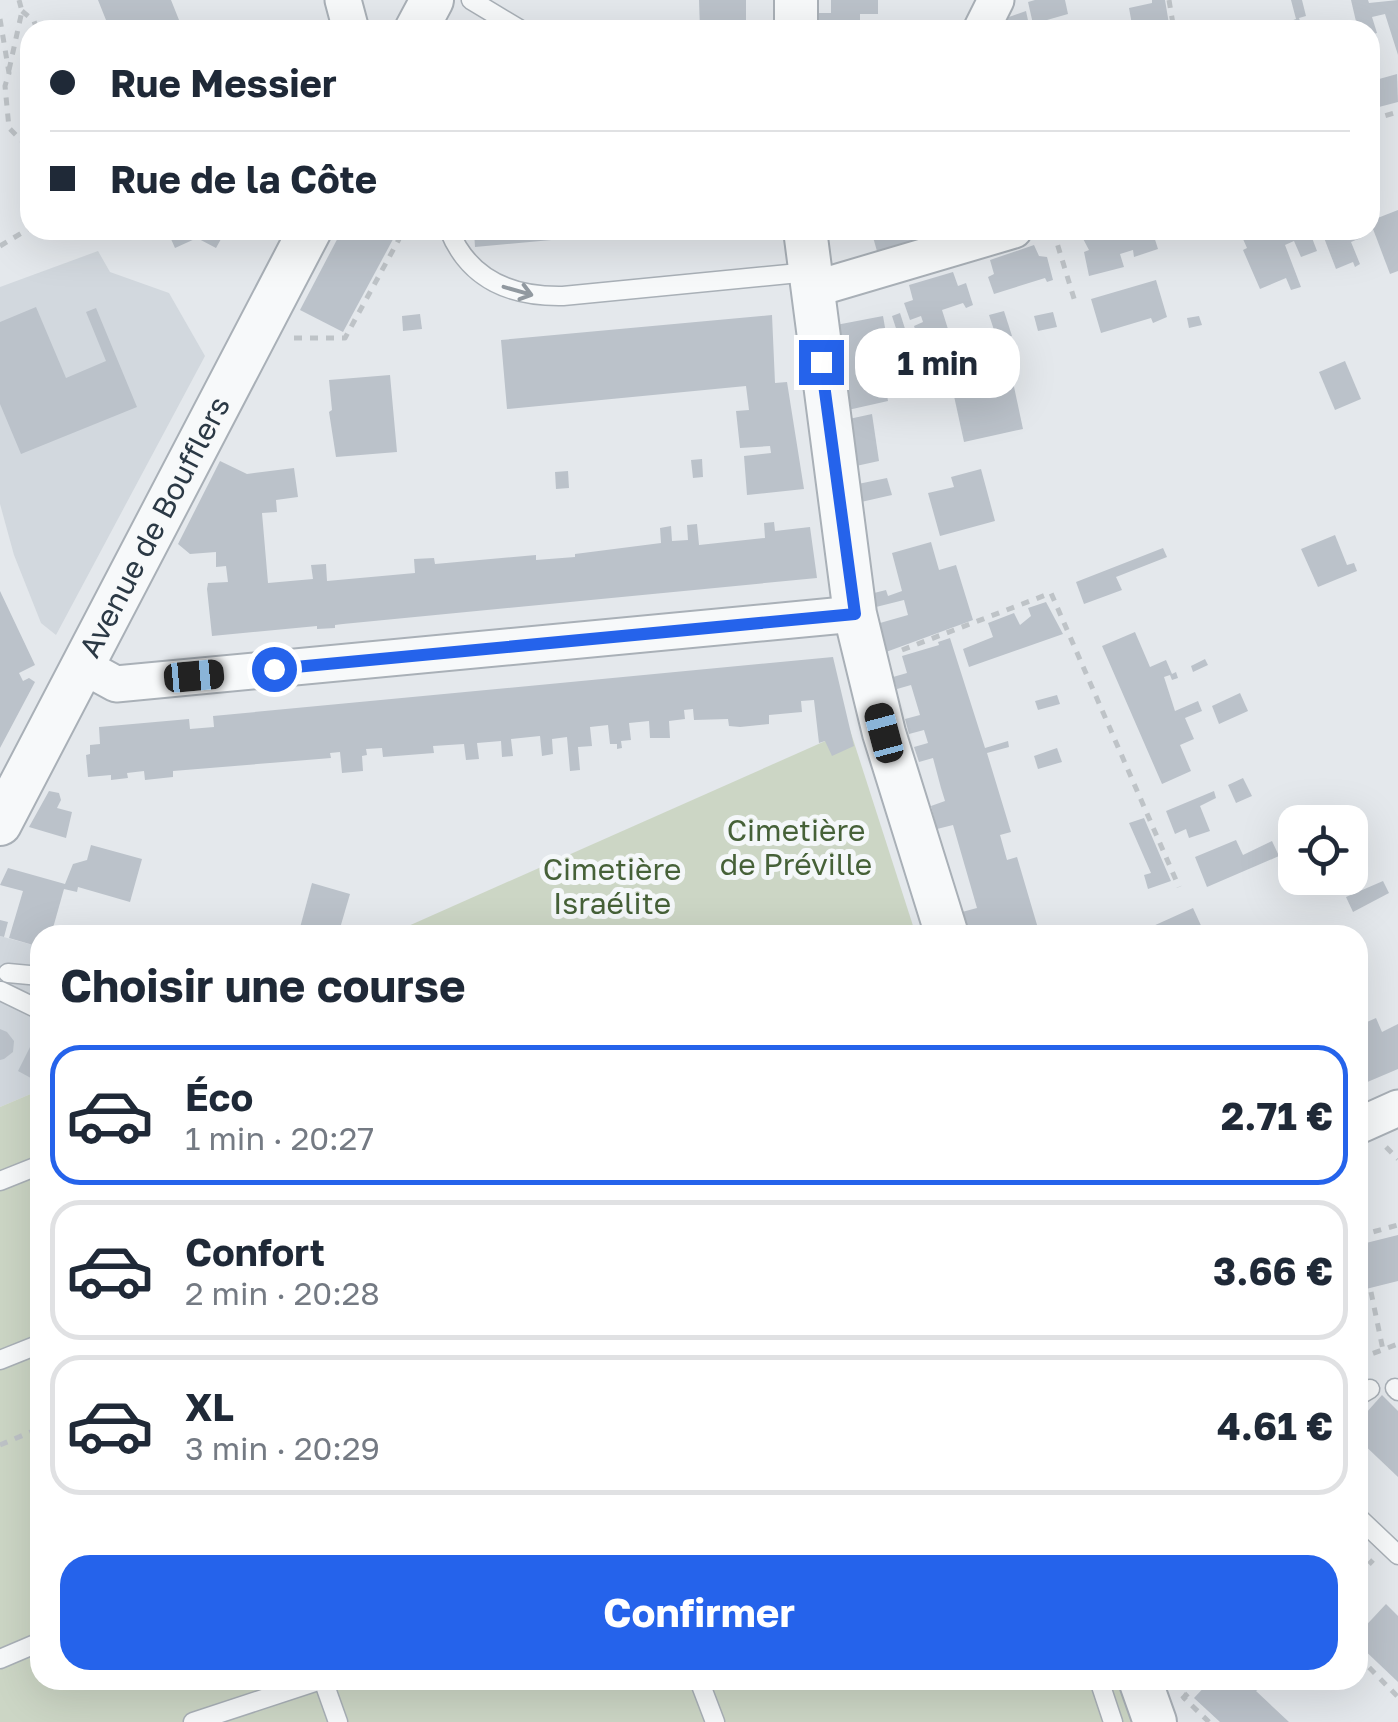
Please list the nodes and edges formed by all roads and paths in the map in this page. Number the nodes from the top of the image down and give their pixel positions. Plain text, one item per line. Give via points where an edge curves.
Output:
1 (19, 0) edge
2 (471, 0) edge
3 (22, 11) junction
4 (0, 19) edge
5 (29, 20) edge
6 (505, 20) edge
7 (8, 73) junction
8 (8, 121) junction
9 (0, 122) edge
10 (20, 139) edge
11 (305, 240) edge
12 (399, 240) edge
13 (456, 240) edge
14 (953, 240) edge
15 (1056, 240) edge
16 (808, 264) edge
17 (1076, 305) dead end
18 (258, 328) junction
19 (855, 614) junction
20 (866, 662) junction
21 (83, 666) junction
22 (0, 824) edge
23 (1179, 887) dead end
24 (944, 925) edge
25 (30, 977) edge
26 (2, 981) edge
27 (30, 1002) edge
28 (1398, 1108) edge
29 (1368, 1122) edge
30 (30, 1169) edge
31 (0, 1181) edge
32 (1398, 1225) edge
33 (1368, 1233) edge
34 (1371, 1292) dead end
35 (1398, 1344) edge
36 (30, 1348) edge
37 (1384, 1350) junction
38 (1368, 1356) edge
39 (0, 1360) edge
40 (30, 1432) edge
41 (0, 1445) edge
42 (1368, 1526) edge
43 (1398, 1555) edge
44 (30, 1646) edge
45 (0, 1659) edge
46 (1368, 1666) edge
47 (292, 1690) edge
48 (326, 1690) edge
49 (702, 1690) edge
50 (1103, 1690) edge
51 (1150, 1690) edge
52 (1398, 1697) edge
53 (1170, 1710) edge
54 (194, 1722) edge
55 (338, 1722) edge
56 (715, 1722) edge
57 (1114, 1722) edge
58 (1209, 1722) edge

1 - 3 path
2 - 6 lane
3 - 5 path
3 - 7 path
4 - 7 path
7 - 8 path
8 - 9 path
8 - 10 path
11 - 18 street, Avenue de Boufflers
12 - 18 path via 345,338 278,337
13 -> 16 lane via 487,280 530,295
14 - 16 street
15 - 17 path
16 - 19 street
18 - 21 street, Avenue de Boufflers
19 - 20 street
19 - 21 street via 116,684
20 - 23 path via 1051,593
20 - 24 street
21 - 22 street, Avenue de Boufflers
25 - 26 lane
26 - 27 lane
28 - 29 street
30 - 31 lane
32 - 33 path
34 - 37 path
35 - 37 path
36 - 39 lane
37 - 38 path
40 - 41 path
42 - 43 lane
44 - 45 lane
46 - 52 path
47 - 54 lane
48 - 55 lane
49 - 56 lane
50 - 57 lane
51 - 53 street
53 - 58 path

